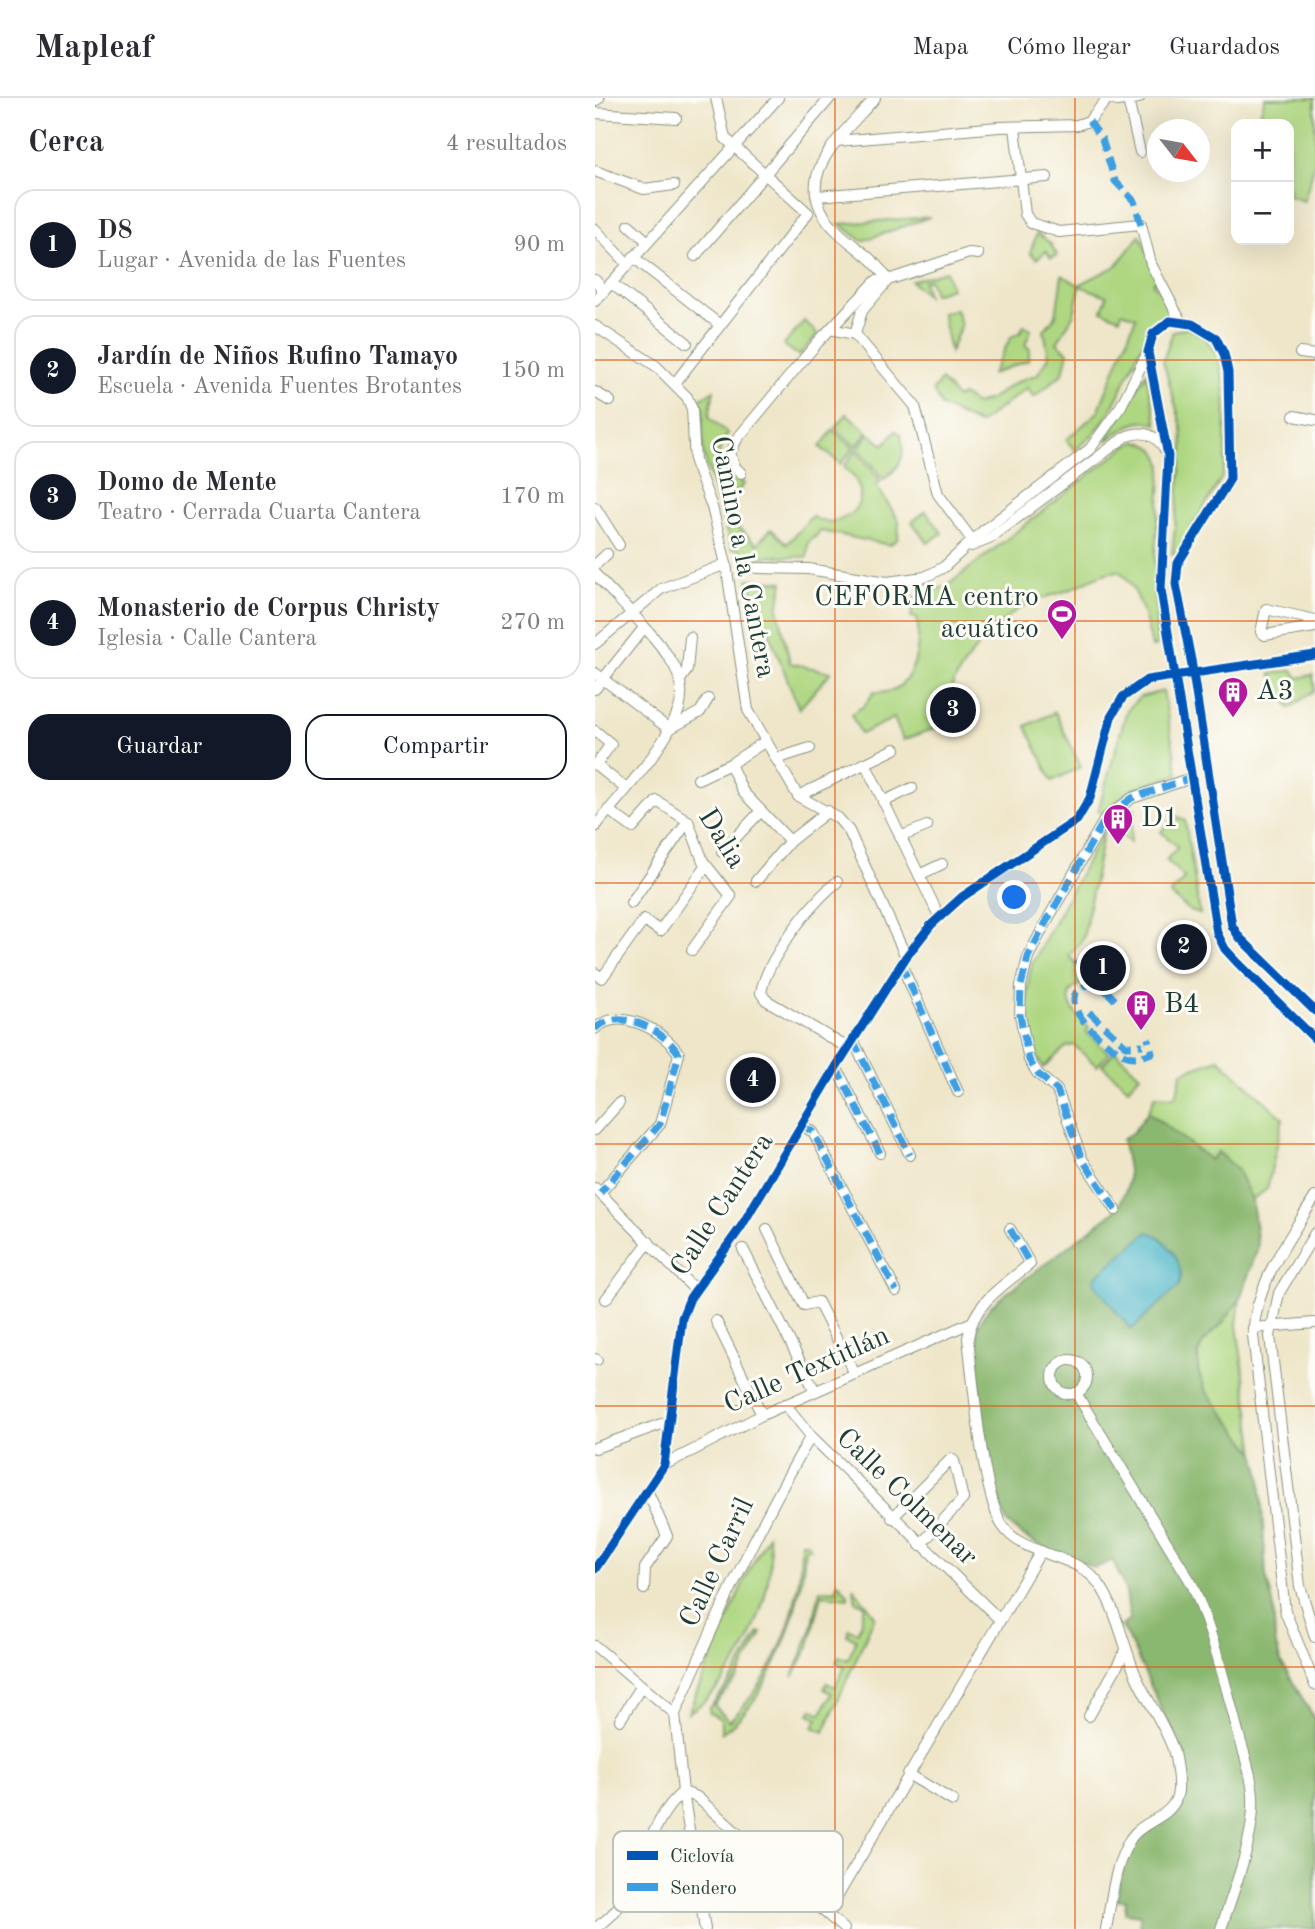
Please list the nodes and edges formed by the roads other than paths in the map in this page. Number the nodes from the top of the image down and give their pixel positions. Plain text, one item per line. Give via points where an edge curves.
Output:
1 (716, 98) edge
2 (778, 98) edge
3 (830, 98) edge
4 (874, 98) edge
5 (1108, 98) edge
6 (1133, 99) edge
7 (595, 113) edge
8 (676, 118) dead end
9 (1015, 127) junction
10 (837, 141) junction
11 (734, 148) junction
12 (1140, 152) dead end
13 (595, 171) edge
14 (763, 174) junction
15 (1047, 177) dead end
16 (1021, 180) junction
17 (674, 185) dead end
18 (817, 196) junction
19 (629, 225) dead end
20 (595, 229) edge
21 (648, 242) junction
22 (978, 254) dead end
23 (695, 256) dead end
24 (630, 260) junction
25 (595, 279) edge
26 (888, 280) junction
27 (607, 287) junction
28 (595, 301) edge
29 (1180, 320) junction
30 (720, 325) junction
31 (595, 326) edge
32 (830, 329) junction
33 (855, 334) junction
34 (687, 343) dead end
35 (1148, 352) junction
36 (1300, 354) dead end
37 (1315, 355) edge
38 (674, 383) junction
39 (595, 392) edge
40 (610, 401) dead end
41 (1294, 416) dead end
42 (1315, 420) edge
43 (1168, 456) junction
44 (741, 473) dead end
45 (595, 507) edge
46 (972, 544) junction
47 (618, 545) dead end
48 (607, 554) dead end
49 (726, 564) junction
50 (595, 565) edge
51 (757, 568) dead end
52 (595, 574) edge
53 (629, 613) junction
54 (1315, 620) edge
55 (1315, 627) edge
56 (643, 629) junction
57 (690, 637) dead end
58 (595, 644) edge
59 (1315, 655) edge
60 (1193, 673) junction
61 (1176, 675) junction
62 (599, 676) edge
63 (680, 680) junction
64 (595, 689) edge
65 (708, 699) dead end
66 (669, 730) junction
67 (595, 731) edge
68 (766, 741) junction
69 (810, 748) dead end
70 (895, 749) dead end
71 (776, 759) junction
72 (865, 763) junction
73 (596, 764) edge
74 (730, 764) junction
75 (1191, 778) junction
76 (698, 779) dead end
77 (625, 788) junction
78 (912, 788) dead end
79 (798, 796) junction
80 (883, 802) junction
81 (608, 810) junction
82 (761, 811) junction
83 (828, 811) junction
84 (688, 821) junction
85 (927, 826) dead end
86 (595, 827) edge
87 (900, 837) junction
88 (790, 841) junction
89 (1219, 845) junction
90 (1202, 847) junction
91 (722, 852) dead end
92 (942, 864) dead end
93 (706, 866) junction
94 (919, 875) junction
95 (756, 881) dead end
96 (837, 882) dead end
97 (631, 903) dead end
98 (939, 916) junction
99 (692, 950) dead end
100 (903, 961) junction
101 (598, 975) edge
102 (1315, 1011) edge
103 (595, 1029) edge
104 (1315, 1039) edge
105 (851, 1044) junction
106 (837, 1067) junction
107 (958, 1091) dead end
108 (619, 1103) dead end
109 (801, 1125) junction
110 (595, 1130) edge
111 (880, 1153) dead end
112 (910, 1155) dead end
113 (597, 1191) edge
114 (1315, 1197) edge
115 (1116, 1210) dead end
116 (767, 1230) dead end
117 (1010, 1230) dead end
118 (1315, 1233) edge
119 (649, 1242) junction
120 (743, 1249) dead end
121 (695, 1290) junction
122 (896, 1291) dead end
123 (605, 1299) dead end
124 (716, 1321) dead end
125 (970, 1323) junction
126 (1315, 1323) edge
127 (1253, 1328) junction
128 (1270, 1328) junction
129 (855, 1374) junction
130 (815, 1391) junction
131 (1076, 1394) dead end
132 (785, 1405) junction
133 (762, 1415) junction
134 (667, 1422) junction
135 (811, 1436) junction
136 (595, 1448) edge
137 (664, 1465) junction
138 (646, 1490) junction
139 (892, 1518) junction
140 (920, 1545) junction
141 (1041, 1551) junction
142 (595, 1569) edge
143 (644, 1589) dead end
144 (999, 1619) junction
145 (1315, 1637) edge
146 (595, 1646) edge
147 (1125, 1652) junction
148 (1312, 1672) edge
149 (1315, 1685) edge
150 (641, 1687) junction
151 (675, 1714) junction
152 (1089, 1716) dead end
153 (619, 1720) dead end
154 (908, 1774) junction
155 (683, 1792) junction
156 (953, 1801) dead end
157 (656, 1831) edge
158 (689, 1831) edge
159 (735, 1831) edge
160 (843, 1886) edge
161 (615, 1912) edge
162 (827, 1914) edge
163 (595, 1928) edge
164 (844, 1929) edge
165 (1107, 1929) edge
166 (1221, 1929) edge

1 - 11 street via 720,126
2 - 11 street
3 - 14 street
4 - 10 street
5 - 6 street
5 - 9 street via 1089,121 1077,125
6 - 12 street
7 - 8 street
9 - 10 street
9 - 16 street
10 - 18 street via 816,172
11 - 14 street
11 - 21 street
13 - 17 street via 645,189
14 - 23 street
14 - 30 street via 808,214
15 - 16 street
16 - 18 street
16 - 29 street via 1025,214 1031,223 1050,232 1141,224 1151,264
18 - 26 street via 820,210 834,229 867,255
19 - 21 street
20 - 24 street
21 - 24 street
22 - 26 street
24 - 27 street
24 - 30 street
25 - 27 street
26 - 32 street via 876,281
26 - 33 street via 862,311
27 - 28 street
27 - 34 street
29 - 35 street via 1153,334
29 - 60 street via 1206,330 1224,354 1231,464 1230,479 1178,563 1176,584
30 - 38 street
31 - 38 street, Camino a la Cantera
32 - 33 street
32 - 44 street via 737,439 730,453
33 - 46 street via 915,406 938,494
35 - 43 street
35 - 46 street via 1121,406 1090,449
36 - 37 street
38 - 49 street, Camino a la Cantera via 692,410 695,462
39 - 40 street
41 - 42 street
43 - 46 street via 1150,435 1125,437 989,539
43 - 61 street via 1161,590
45 - 47 street
46 - 51 street via 944,567 908,581 789,567
48 - 50 street
49 - 53 street via 661,589
49 - 68 street, Camino a la Cantera via 748,710
52 - 53 street
53 - 56 street
53 - 58 street
54 - 55 street via 1266,609 1261,632
56 - 62 street
56 - 63 street via 670,659
57 - 63 street via 687,670
59 - 60 street, Calle Cantera
60 - 61 street, Calle Cantera
60 - 89 street
61 - 75 street
61 - 98 street, Calle Cantera via 1147,680 1116,704 1090,797 1077,820
62 - 64 street
62 - 66 street
63 - 66 street via 679,709
65 - 66 street via 700,712
66 - 77 street
67 - 73 street via 611,744
68 - 71 street, Camino a la Cantera
68 - 74 street
69 - 71 street
70 - 72 street
71 - 79 street, Camino a la Cantera
72 - 79 street
72 - 80 street
73 - 77 street
74 - 76 street
74 - 82 street via 743,792
75 - 90 street
75 - 115 street via 1132,798 1105,819 1028,957 1021,986 1020,1015 1029,1060 1057,1090 1082,1158
77 - 81 street
78 - 80 street
79 - 83 street
80 - 87 street
81 - 84 street, Dalia via 633,828 657,801
81 - 86 street
82 - 88 street
82 - 91 street
83 - 88 street
83 - 100 street via 849,831
84 - 93 street, Dalia
84 - 97 street
85 - 87 street
87 - 94 street
88 - 95 street
89 - 90 street
89 - 102 street via 1233,926
90 - 104 street via 1217,933 1225,949
92 - 94 street
93 - 99 street, Dalia via 731,895
93 - 101 street via 660,930 644,920
94 - 98 street
96 - 105 street via 797,925 762,982 761,993
98 - 100 street, Calle Cantera
100 - 105 street, Calle Cantera
100 - 107 street
103 - 113 street via 613,1020 637,1023 653,1030 679,1054 660,1124
105 - 106 street, Calle Cantera
105 - 112 street
106 - 109 street, Calle Cantera
106 - 111 street
108 - 110 street
109 - 121 street, Calle Cantera via 741,1227
109 - 122 street via 813,1132
113 - 119 street
114 - 127 street via 1269,1274
116 - 129 street via 804,1305 818,1302
117 - 125 street via 1030,1264 986,1299
118 - 128 street via 1279,1293
119 - 121 street
119 - 123 street
120 - 130 street
121 - 134 street, Calle Cantera via 682,1318
124 - 133 street
125 - 129 street, Calle Textitlán
125 - 141 street via 972,1373 990,1488 1002,1525 1015,1538
126 - 128 street
127 - 128 street
127 - 148 street via 1285,1611
128 - 145 street via 1300,1586
129 - 130 street, Calle Textitlán
130 - 132 street, Calle Textitlán
131 - 166 street via 1192,1584 1252,1782 1254,1809 1248,1840
132 - 133 street, Calle Textitlán
132 - 135 street, Calle Colmenar
133 - 137 street, Calle Textitlán
134 - 136 street
134 - 137 street, Calle Cantera
135 - 139 street, Calle Colmenar
135 - 151 street, Calle Carril via 733,1578
137 - 138 street
138 - 142 street
138 - 143 street via 667,1536 645,1569
139 - 140 street, Calle Colmenar
139 - 140 street via 951,1459 954,1461 963,1499
140 - 144 street, Calle Colmenar
141 - 144 street
141 - 147 street via 1093,1576 1105,1593
144 - 154 street
146 - 150 street
147 - 152 street
147 - 165 street via 1174,1751 1178,1791 1172,1808 1134,1834 1123,1851
148 - 149 street
150 - 151 street
150 - 153 street
151 - 155 street
154 - 156 street
154 - 160 street
155 - 157 street via 667,1808
155 - 158 street
155 - 159 street via 697,1797
161 - 163 street
162 - 164 street

